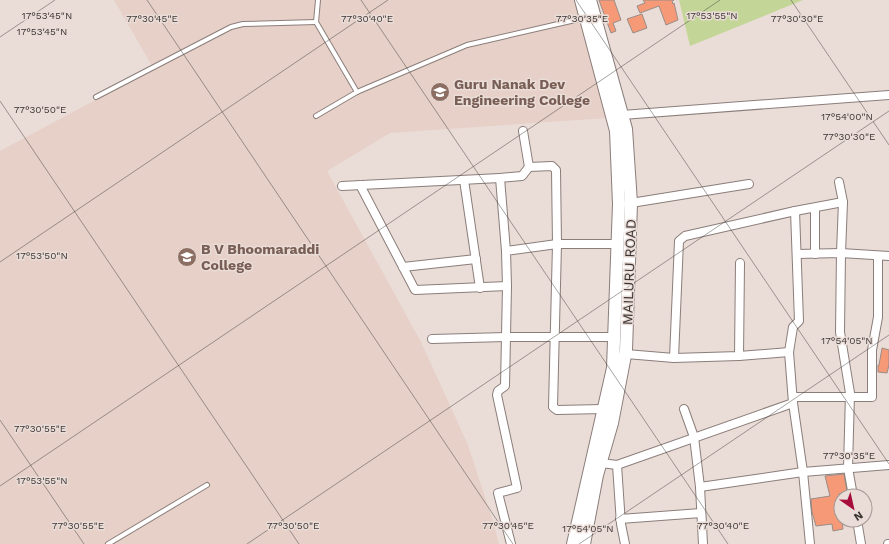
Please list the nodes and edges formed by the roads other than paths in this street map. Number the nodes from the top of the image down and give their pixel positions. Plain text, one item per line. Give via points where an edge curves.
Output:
1 (318, 0) edge
2 (581, 0) edge
3 (590, 0) edge
4 (589, 16) junction
5 (316, 22) junction
6 (357, 92) junction
7 (889, 95) edge
8 (96, 97) dead end
9 (622, 115) junction
10 (316, 116) dead end
11 (524, 131) dead end
12 (529, 167) junction
13 (500, 178) junction
14 (464, 180) junction
15 (839, 182) dead end
16 (749, 184) dead end
17 (360, 185) junction
18 (342, 186) dead end
19 (844, 202) junction
20 (631, 203) junction
21 (814, 208) junction
22 (795, 211) junction
23 (557, 244) junction
24 (618, 244) junction
25 (506, 251) junction
26 (841, 253) junction
27 (797, 254) junction
28 (815, 254) junction
29 (878, 256) junction
30 (889, 256) edge
31 (476, 259) junction
32 (740, 263) dead end
33 (403, 267) junction
34 (507, 286) junction
35 (480, 288) junction
36 (506, 337) junction
37 (554, 337) junction
38 (614, 337) junction
39 (432, 339) dead end
40 (789, 352) junction
41 (626, 354) junction
42 (739, 356) junction
43 (674, 358) junction
44 (850, 397) junction
45 (793, 400) junction
46 (603, 409) junction
47 (684, 409) dead end
48 (694, 437) junction
49 (601, 463) junction
50 (617, 465) junction
51 (889, 465) edge
52 (848, 468) junction
53 (803, 472) junction
54 (207, 485) dead end
55 (700, 487) junction
56 (852, 488) edge
57 (701, 513) junction
58 (620, 519) junction
59 (858, 528) edge
60 (108, 544) edge
61 (511, 544) edge
62 (573, 544) edge
63 (584, 544) edge
64 (625, 544) edge
65 (704, 544) edge
66 (810, 544) edge
67 (861, 544) edge

1 - 5 lane
2 - 4 street
3 - 4 street, MAILURU ROAD
4 - 6 lane via 467,45
4 - 9 street, MAILURU ROAD
4 - 24 street via 616,131
5 - 6 lane
5 - 8 lane via 242,24 231,27
6 - 10 lane
7 - 9 street
9 - 20 street, MAILURU ROAD via 628,146
11 - 12 street
12 - 13 street via 522,176
12 - 23 street via 552,166 556,170
13 - 14 street
13 - 25 street
14 - 17 street
14 - 31 street
15 - 19 street
16 - 20 street
17 - 18 street
17 - 33 street
19 - 21 street
19 - 26 street
20 - 41 street, MAILURU ROAD
21 - 22 street
21 - 28 street
22 - 27 street
22 - 43 street via 685,236 679,241
23 - 24 street
23 - 25 street
23 - 37 street
24 - 38 street
25 - 34 street
26 - 28 street
26 - 29 street
26 - 44 street via 840,332
27 - 28 street
27 - 40 street via 799,321 793,327
29 - 30 street
29 - 44 street via 878,317 871,356 872,396
31 - 33 street
31 - 35 street
32 - 42 street
33 - 35 street via 415,290
34 - 35 street
34 - 36 street
36 - 37 street
36 - 39 street
36 - 61 street via 505,386 498,391 498,395 517,488 498,493
37 - 38 street
37 - 46 street via 553,408
38 - 46 street via 613,368
40 - 42 street
40 - 45 street
41 - 43 street
41 - 49 street, MAILURU ROAD
42 - 43 street
44 - 45 street
44 - 52 street
45 - 48 street
45 - 53 street
46 - 62 street
47 - 48 street
48 - 50 street
48 - 55 street
49 - 50 street
49 - 63 street, MAILURU ROAD
50 - 58 street
51 - 52 street
52 - 53 street
52 - 56 street
53 - 55 street
53 - 66 street
54 - 60 lane
55 - 57 street
57 - 58 street
57 - 65 street
58 - 64 street
59 - 67 street

